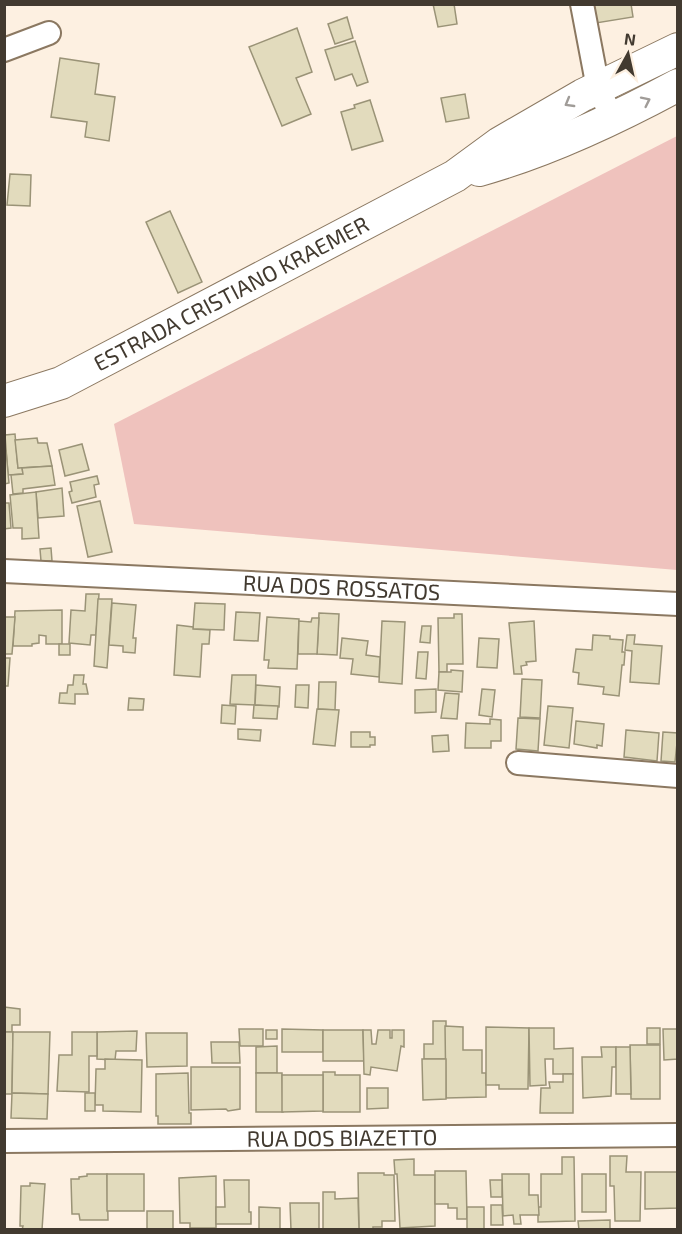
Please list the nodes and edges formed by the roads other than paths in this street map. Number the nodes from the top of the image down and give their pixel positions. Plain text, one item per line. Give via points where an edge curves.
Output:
1 (582, 4) edge
2 (49, 33) dead end
3 (4, 50) edge
4 (678, 50) edge
5 (678, 85) edge
6 (598, 88) junction
7 (612, 117) junction
8 (455, 176) junction
9 (4, 401) edge
10 (4, 571) edge
11 (678, 604) edge
12 (518, 763) dead end
13 (678, 776) edge
14 (678, 1135) edge
15 (4, 1141) edge

1 - 6 street
2 - 3 street
4 - 6 main road, ESTRADA CRISTIANO KRAEMER
7 -> 5 main road, ESTRADA CRISTIANO KRAEMER
6 - 7 street
6 -> 8 main road, ESTRADA CRISTIANO KRAEMER via 500,143
7 - 8 main road, ESTRADA CRISTIANO KRAEMER via 556,144
8 - 9 main road, ESTRADA CRISTIANO KRAEMER via 61,383
10 - 11 street, RUA DOS ROSSATOS
12 - 13 street
14 - 15 street, RUA DOS BIAZETTO

